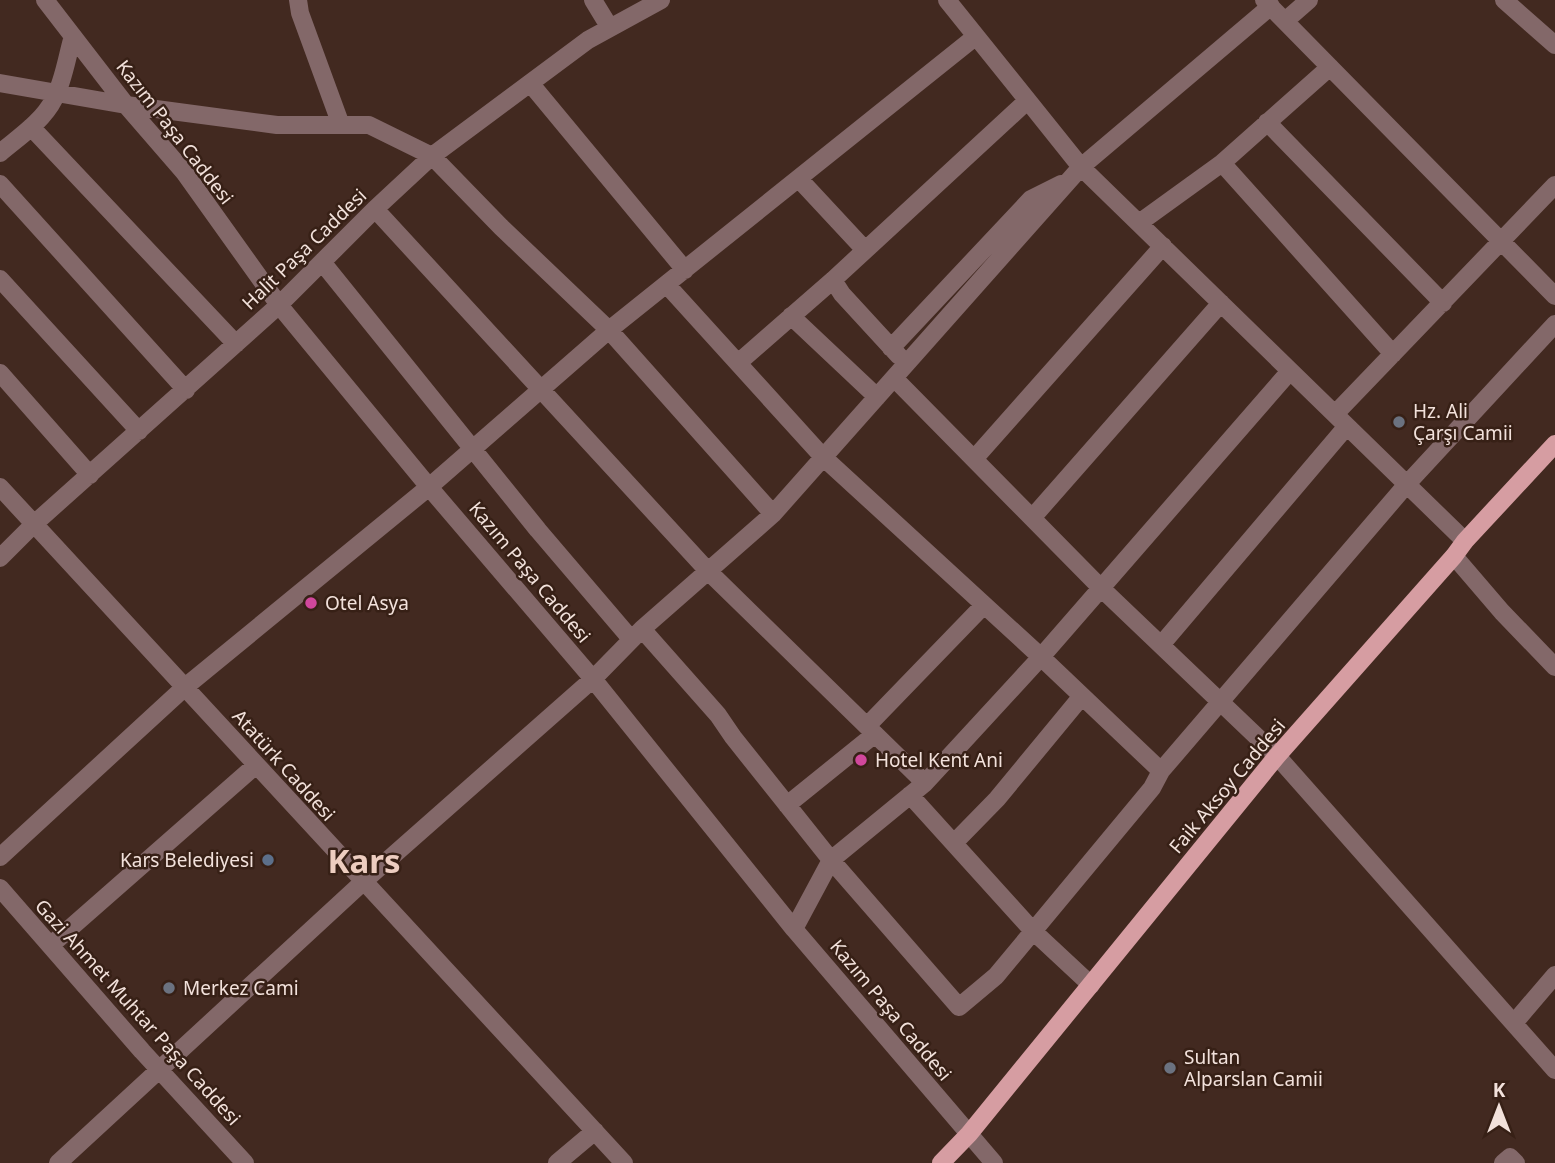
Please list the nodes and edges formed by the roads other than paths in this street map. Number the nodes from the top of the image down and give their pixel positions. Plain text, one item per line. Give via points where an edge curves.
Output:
1 (45, 0) edge
2 (298, 0) edge
3 (593, 0) edge
4 (661, 0) edge
5 (947, 0) edge
6 (1309, 0) edge
7 (1504, 0) edge
8 (1267, 3) edge
9 (1284, 20) junction
10 (610, 28) junction
11 (73, 36) junction
12 (975, 37) junction
13 (1555, 45) edge
14 (1330, 66) junction
15 (0, 83) edge
16 (530, 83) junction
17 (57, 93) junction
18 (1027, 101) junction
19 (126, 105) junction
20 (1267, 122) junction
21 (341, 125) junction
22 (31, 127) junction
23 (0, 153) edge
24 (432, 156) junction
25 (1222, 163) junction
26 (1076, 173) junction
27 (799, 179) junction
28 (0, 184) edge
29 (1555, 185) edge
30 (374, 209) junction
31 (1139, 223) junction
32 (1500, 240) junction
33 (1163, 246) junction
34 (865, 250) junction
35 (322, 262) junction
36 (685, 270) junction
37 (0, 279) edge
38 (833, 279) junction
39 (667, 285) junction
40 (1555, 296) edge
41 (1221, 303) junction
42 (1443, 303) junction
43 (279, 305) junction
44 (791, 316) junction
45 (1555, 324) edge
46 (609, 330) junction
47 (236, 344) junction
48 (891, 348) junction
49 (1393, 354) junction
50 (738, 363) junction
51 (906, 364) junction
52 (1290, 371) junction
53 (0, 373) edge
54 (894, 378) junction
55 (186, 390) junction
56 (542, 390) junction
57 (877, 397) junction
58 (1341, 420) junction
59 (139, 431) junction
60 (1555, 444) edge
61 (474, 449) junction
62 (823, 457) junction
63 (974, 459) junction
64 (90, 475) junction
65 (1407, 484) junction
66 (0, 487) edge
67 (429, 487) junction
68 (773, 514) junction
69 (1032, 518) junction
70 (34, 524) junction
71 (1465, 541) junction
72 (1454, 556) junction
73 (0, 558) edge
74 (708, 571) junction
75 (1101, 588) junction
76 (984, 605) junction
77 (637, 634) junction
78 (1161, 645) junction
79 (1041, 657) junction
80 (1555, 667) edge
81 (593, 679) junction
82 (185, 687) junction
83 (1082, 696) junction
84 (1220, 702) junction
85 (871, 730) junction
86 (1277, 757) junction
87 (256, 765) junction
88 (1161, 771) junction
89 (925, 783) junction
90 (910, 795) junction
91 (787, 805) junction
92 (954, 843) junction
93 (0, 857) edge
94 (831, 860) junction
95 (363, 882) junction
96 (0, 888) edge
97 (7, 909) edge
98 (794, 929) junction
99 (1033, 931) junction
100 (51, 945) junction
101 (1555, 975) edge
102 (1091, 985) junction
103 (1514, 1023) junction
104 (159, 1070) junction
105 (1555, 1070) edge
106 (594, 1132) junction
107 (969, 1134) junction
108 (58, 1163) edge
109 (245, 1163) edge
110 (557, 1163) edge
111 (624, 1163) edge
112 (941, 1163) edge
113 (995, 1163) edge
114 (1503, 1163) edge
115 (1516, 1163) edge

1 - 11 street, Kazım Paşa Caddesi
2 - 21 street
3 - 10 street
4 - 10 street, Halit Paşa Caddesi
5 - 12 street
6 - 9 street
7 - 13 street
8 - 9 street
8 - 26 street
9 - 14 street
10 - 16 street, Halit Paşa Caddesi
11 - 17 street
11 - 19 street, Kazım Paşa Caddesi
12 - 18 street
12 - 27 street
14 - 20 street
14 - 32 street
15 - 17 street
16 - 24 street, Halit Paşa Caddesi
16 - 36 street
17 - 19 street
17 - 22 street
18 - 26 street
18 - 34 street
19 - 21 street via 277,125
19 - 43 street, Kazım Paşa Caddesi via 184,172
20 - 25 street
20 - 42 street
21 - 24 street via 369,125
22 - 23 street
22 - 47 street
24 - 30 street, Halit Paşa Caddesi
24 - 46 street
25 - 31 street
25 - 49 street
26 - 31 street
26 - 48 street via 1031,199
26 - 51 street
27 - 34 street
27 - 36 street
28 - 55 street
29 - 32 street
30 - 35 street, Halit Paşa Caddesi
30 - 56 street
31 - 33 street
32 - 40 street
32 - 42 street
33 - 41 street
33 - 63 street
34 - 38 street
35 - 43 street, Halit Paşa Caddesi
35 - 61 street
36 - 39 street
37 - 59 street
38 - 44 street
38 - 48 street
39 - 46 street
39 - 50 street
41 - 52 street
41 - 69 street
42 - 49 street
43 - 47 street, Halit Paşa Caddesi
43 - 67 street, Kazım Paşa Caddesi
44 - 50 street
44 - 57 street
45 - 65 street
46 - 56 street
46 - 68 street
47 - 55 street, Halit Paşa Caddesi
48 - 51 street
49 - 58 street
50 - 62 street
51 - 54 street
52 - 58 street
52 - 75 street
53 - 64 street
54 - 57 street
54 - 63 street
55 - 59 street, Halit Paşa Caddesi
56 - 61 street
56 - 74 street
57 - 62 street
58 - 65 street
58 - 78 street
59 - 64 street, Halit Paşa Caddesi
60 - 71 main road, Faik Aksoy Caddesi
61 - 67 street
61 - 77 street via 538,530
62 - 68 street
62 - 76 street
63 - 69 street
64 - 70 street, Halit Paşa Caddesi
65 - 71 street
65 - 84 street
66 - 70 street, Atatürk Caddesi
67 - 81 street, Kazım Paşa Caddesi
67 - 82 street
68 - 74 street
69 - 75 street
70 - 73 street, Halit Paşa Caddesi
70 - 82 street, Atatürk Caddesi
71 - 72 main road, Faik Aksoy Caddesi
72 - 80 street
72 - 86 main road, Faik Aksoy Caddesi
74 - 77 street
74 - 85 street
75 - 78 street
75 - 79 street
76 - 79 street
76 - 85 street
77 - 81 street
77 - 91 street via 718,715
78 - 84 street
79 - 83 street
79 - 89 street
81 - 95 street
81 - 98 street, Kazım Paşa Caddesi
82 - 87 street, Atatürk Caddesi
82 - 93 street
83 - 88 street
83 - 92 street via 997,799
84 - 86 street
84 - 88 street
85 - 89 street
85 - 91 street
86 - 102 main road, Faik Aksoy Caddesi
86 - 103 street
87 - 95 street, Atatürk Caddesi
87 - 100 street
88 - 99 street via 1152,788
89 - 90 street
90 - 92 street
90 - 94 street
91 - 94 street
92 - 99 street
94 - 98 street
94 - 99 street via 959,1007 996,976
95 - 104 street
95 - 106 street, Atatürk Caddesi
96 - 97 street, Gazi Ahmet Muhtar Paşa Caddesi
97 - 100 street, Gazi Ahmet Muhtar Paşa Caddesi
98 - 107 street, Kazım Paşa Caddesi
99 - 102 street
100 - 104 street, Gazi Ahmet Muhtar Paşa Caddesi
101 - 103 street
102 - 107 main road, Faik Aksoy Caddesi
103 - 105 street
104 - 108 street
104 - 109 street, Gazi Ahmet Muhtar Paşa Caddesi
106 - 110 street
106 - 111 street, Atatürk Caddesi
107 - 112 main road, Faik Aksoy Caddesi
107 - 113 street, Kazım Paşa Caddesi
114 - 115 street via 1510,1157

